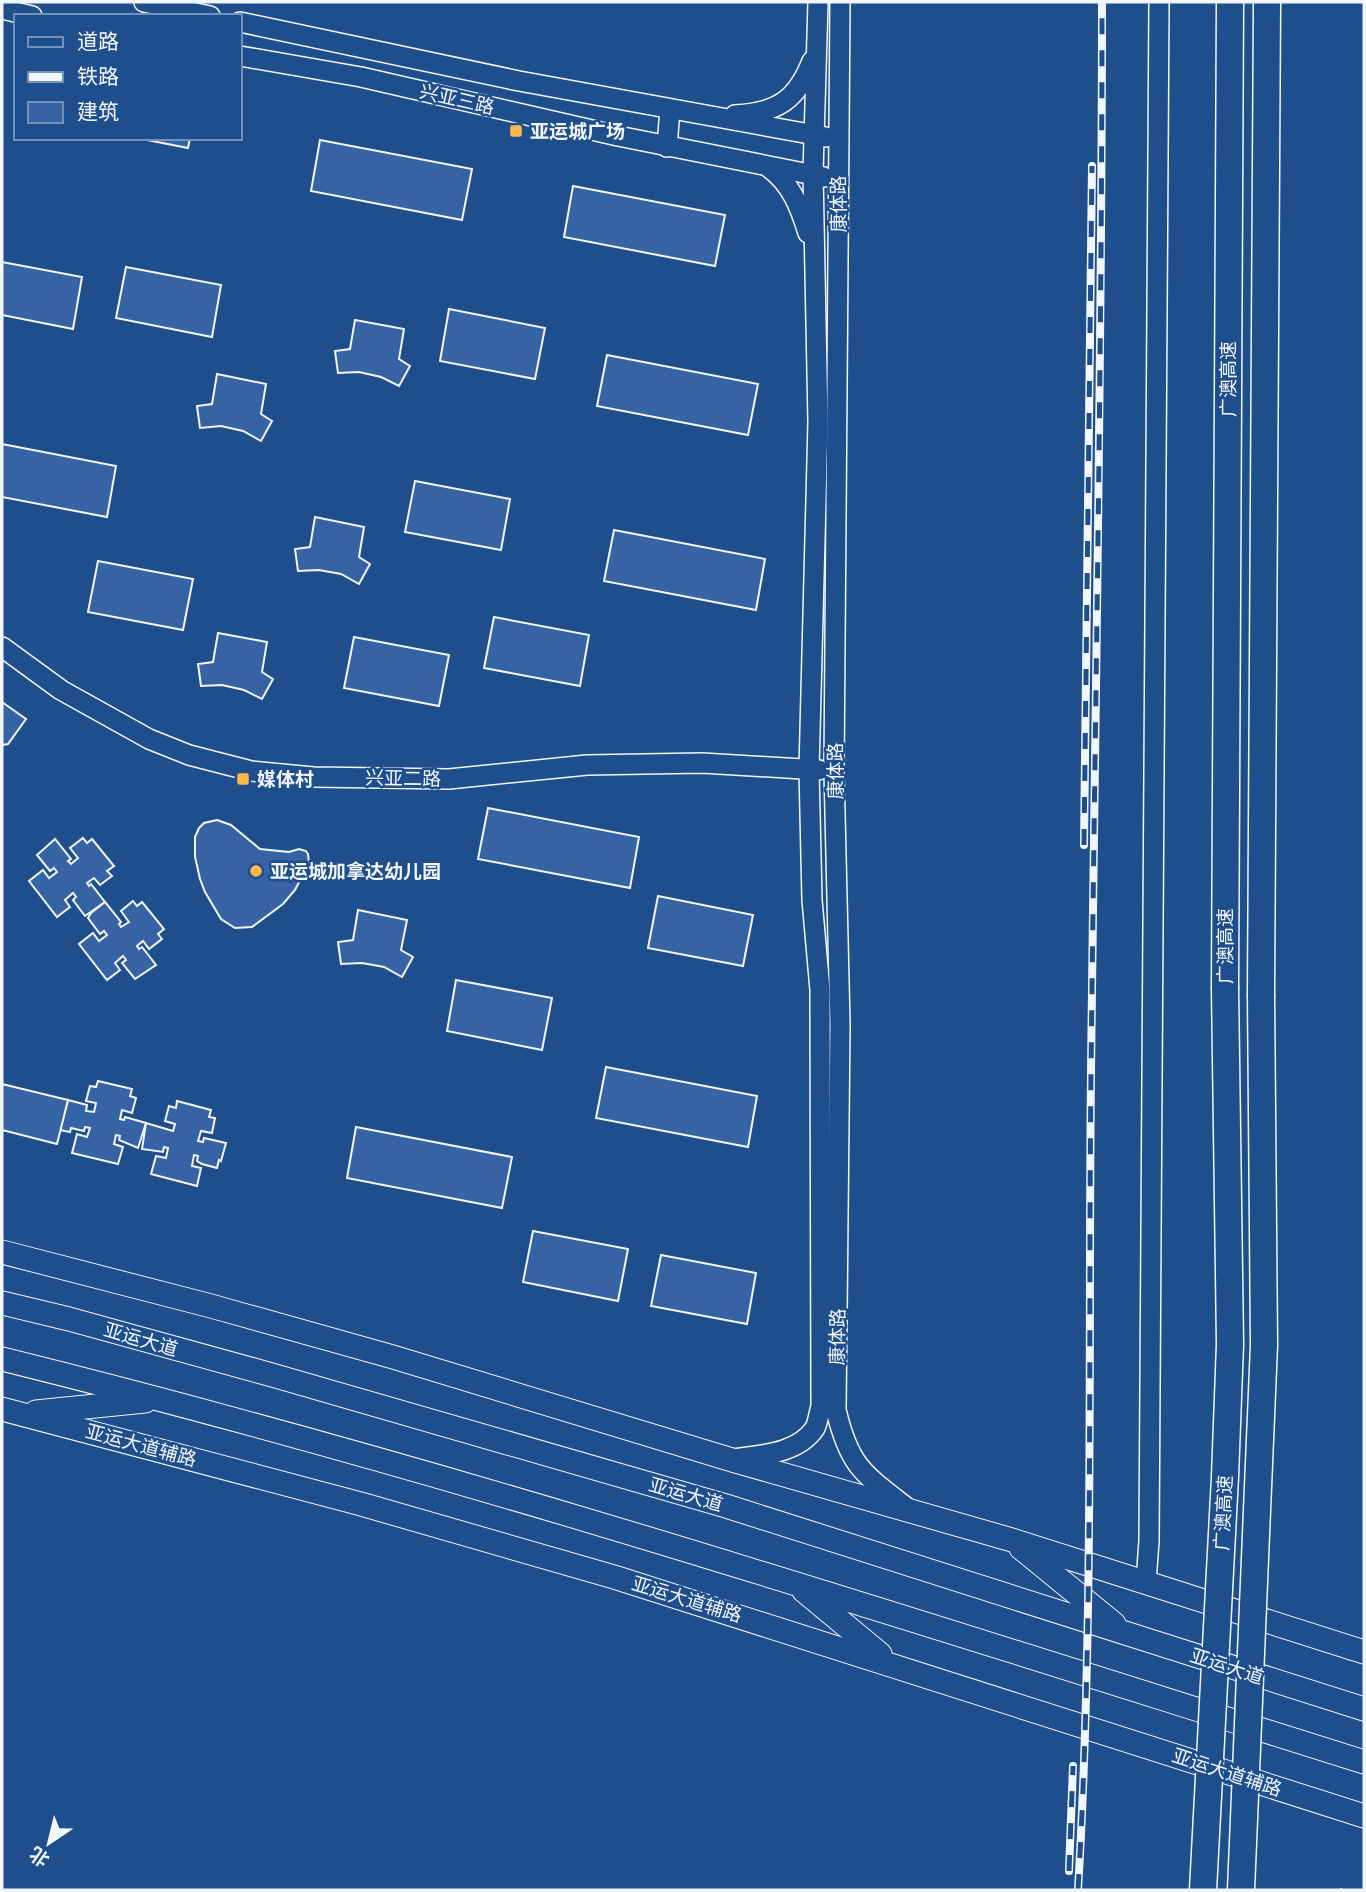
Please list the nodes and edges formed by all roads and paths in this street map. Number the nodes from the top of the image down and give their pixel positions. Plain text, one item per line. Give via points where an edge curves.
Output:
1 (144, 2) edge
2 (818, 2) edge
3 (840, 2) edge
4 (1159, 2) edge
5 (1230, 2) edge
6 (1267, 2) edge
7 (2, 9) edge
8 (23, 14) edge
9 (200, 14) edge
10 (242, 22) edge
11 (817, 50) junction
12 (242, 56) edge
13 (670, 109) junction
14 (706, 116) junction
15 (814, 136) junction
16 (838, 139) junction
17 (667, 146) junction
18 (768, 167) junction
19 (813, 173) junction
20 (838, 181) junction
21 (814, 252) junction
22 (2, 647) edge
23 (809, 770) junction
24 (834, 771) junction
25 (2, 1252) edge
26 (2, 1303) edge
27 (2, 1359) edge
28 (161, 1399) junction
29 (10, 1411) edge
30 (732, 1460) junction
31 (910, 1510) junction
32 (1012, 1540) junction
33 (1146, 1582) junction
34 (793, 1583) junction
35 (1124, 1633) junction
36 (1364, 1651) edge
37 (891, 1664) junction
38 (1364, 1709) edge
39 (1364, 1762) edge
40 (1364, 1816) edge
41 (1203, 1890) edge
42 (1241, 1890) edge

1 - 9 street
2 - 11 street, 康体路
3 - 16 street, 康体路
4 - 33 street
5 - 41 highway, 广澳高速, bridge via 1225,987 1230,1344
6 - 42 highway, 广澳高速, bridge via 1261,994 1264,1345
7 - 8 street
10 - 13 street, 兴亚三路
11 - 14 street via 787,102 756,113
11 - 15 street, 康体路
12 - 17 street, 兴亚三路 via 361,77
13 - 14 street, 兴亚三路
13 - 17 street
14 - 15 street, 兴亚三路
15 - 16 street, 兴亚三路
15 - 19 street, 康体路
16 - 20 street, 康体路
17 - 18 street, 兴亚三路
18 - 19 street, 兴亚三路
18 - 21 street via 790,189
19 - 20 street, 兴亚三路
19 - 21 street, 康体路
20 - 24 street, 康体路
21 - 23 street, 康体路 via 818,422
22 - 23 street, 兴亚二路 via 61,691 149,739 251,771 449,779 587,765 702,763
23 - 24 street, 兴亚二路
23 - 30 street, 康体路 via 820,990 821,1406 816,1427 792,1447
24 - 31 street, 康体路 via 840,1024 836,1409 852,1459
25 - 30 main road via 380,1354
26 - 35 main road, 亚运大道 via 726,1506
27 - 28 main road
28 - 29 main road
28 - 34 main road via 553,1508
29 - 37 main road, 亚运大道辅路 via 361,1504
30 - 31 main road
31 - 32 main road
32 - 33 main road
32 - 35 main road
33 - 36 main road
34 - 37 main road
34 - 39 main road
35 - 38 main road, 亚运大道
37 - 40 main road, 亚运大道辅路

